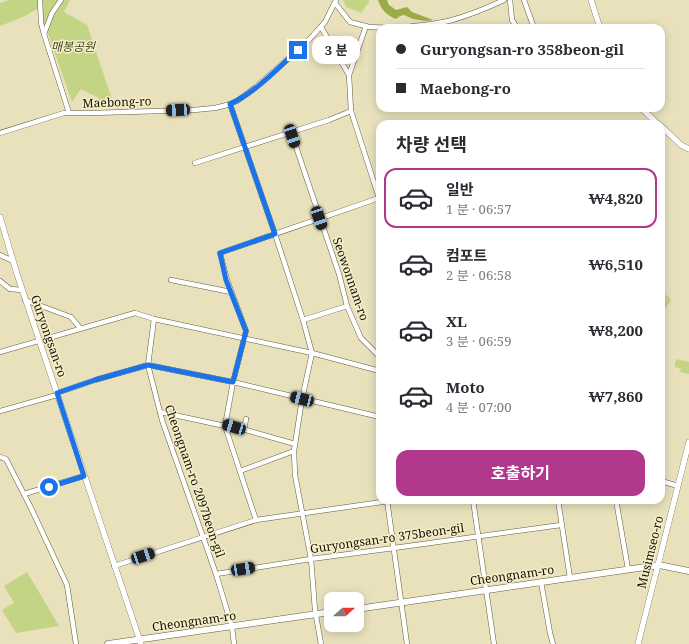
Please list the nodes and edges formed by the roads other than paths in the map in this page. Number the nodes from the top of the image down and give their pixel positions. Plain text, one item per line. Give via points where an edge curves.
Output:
1 (40, 0) edge
2 (61, 0) edge
3 (504, 0) edge
4 (510, 0) edge
5 (524, 0) edge
6 (591, 0) edge
7 (335, 2) edge
8 (434, 24) edge
9 (515, 24) edge
10 (533, 24) edge
11 (599, 24) edge
12 (366, 26) junction
13 (321, 27) junction
14 (376, 27) edge
15 (44, 34) junction
16 (349, 75) junction
17 (230, 104) junction
18 (351, 110) junction
19 (645, 112) edge
20 (69, 113) junction
21 (654, 120) edge
22 (665, 130) edge
23 (291, 132) junction
24 (0, 133) edge
25 (244, 148) junction
26 (689, 149) edge
27 (195, 163) dead end
28 (376, 189) edge
29 (376, 199) edge
30 (0, 217) edge
31 (319, 218) junction
32 (275, 234) junction
33 (0, 255) edge
34 (12, 261) junction
35 (172, 280) dead end
36 (0, 281) edge
37 (22, 290) junction
38 (231, 292) junction
39 (26, 300) junction
40 (347, 306) junction
41 (154, 319) junction
42 (303, 320) junction
43 (80, 328) junction
44 (244, 339) junction
45 (40, 341) junction
46 (0, 352) edge
47 (312, 353) junction
48 (376, 353) edge
49 (148, 365) junction
50 (376, 370) edge
51 (233, 382) junction
52 (57, 394) junction
53 (302, 399) junction
54 (0, 411) edge
55 (160, 412) junction
56 (376, 416) edge
57 (246, 419) dead end
58 (225, 425) junction
59 (244, 430) junction
60 (689, 442) edge
61 (295, 444) junction
62 (294, 451) junction
63 (0, 457) edge
64 (240, 471) junction
65 (84, 476) junction
66 (665, 483) edge
67 (678, 486) junction
68 (24, 494) junction
69 (376, 503) edge
70 (387, 504) edge
71 (474, 504) edge
72 (558, 504) edge
73 (617, 504) edge
74 (303, 513) junction
75 (256, 520) junction
76 (561, 525) junction
77 (479, 536) junction
78 (202, 537) junction
79 (394, 548) junction
80 (311, 558) junction
81 (659, 565) junction
82 (114, 566) junction
83 (628, 570) junction
84 (689, 571) edge
85 (216, 574) junction
86 (570, 578) junction
87 (541, 582) junction
88 (486, 590) junction
89 (401, 602) junction
90 (364, 608) edge
91 (324, 613) edge
92 (316, 614) junction
93 (232, 627) junction
94 (140, 642) edge
95 (76, 644) edge
96 (108, 644) edge
97 (234, 644) edge
98 (321, 644) edge
99 (407, 644) edge
100 (494, 644) edge
101 (553, 644) edge
102 (638, 644) edge

1 - 15 street
2 - 15 street via 52,13
3 - 8 street via 479,12
4 - 9 street via 512,20
5 - 10 street
6 - 11 street
7 - 12 street via 350,22
7 - 13 street, Maebong-ro
12 - 14 street
12 - 16 street
13 - 16 street
13 - 17 street, Maebong-ro via 266,78
15 - 20 street
16 - 18 street
17 - 20 street, Maebong-ro via 194,110
17 - 25 street
18 - 23 street
18 - 28 street
19 - 21 street
20 - 24 street, Maebong-ro
22 - 26 street
23 - 25 street
23 - 31 street, Seowonnam-ro
25 - 27 street
25 - 32 street
29 - 31 street
30 - 34 street, Guryongsan-ro
31 - 32 street
31 - 40 street, Seowonnam-ro via 339,274
32 - 38 street via 220,253
32 - 42 street
33 - 34 street
34 - 37 street, Guryongsan-ro
35 - 38 street
36 - 37 street via 10,288
37 - 39 street, Guryongsan-ro
38 - 44 street via 246,331
39 - 43 street via 71,317
39 - 45 street, Guryongsan-ro
40 - 42 street
40 - 48 street, Seowonnam-ro via 361,338
41 - 43 street via 135,313
41 - 44 street
41 - 49 street
42 - 47 street
43 - 45 street
44 - 47 street
44 - 51 street
45 - 46 street
45 - 52 street, Guryongsan-ro
47 - 50 street
47 - 53 street
49 - 51 street
49 - 52 street
49 - 55 street, Cheongnam-ro 2097beon-gil
51 - 53 street
51 - 58 street
52 - 54 street
52 - 65 street, Guryongsan-ro
53 - 56 street
53 - 61 street
55 - 58 street
55 - 78 street, Cheongnam-ro 2097beon-gil
57 - 59 street
58 - 59 street
58 - 64 street
59 - 61 street
60 - 67 street, Musimseo-ro
61 - 62 street
62 - 64 street
62 - 74 street via 295,475
63 - 68 street via 6,459
64 - 75 street
65 - 68 street
65 - 82 street, Guryongsan-ro
66 - 67 street
67 - 81 street, Musimseo-ro
68 - 95 street via 68,585
69 - 74 street
70 - 79 street
71 - 77 street
72 - 76 street
73 - 83 street
74 - 75 street
74 - 80 street
75 - 78 street
76 - 77 street, Guryongsan-ro 375beon-gil
76 - 86 street
77 - 79 street, Guryongsan-ro 375beon-gil
77 - 88 street
78 - 82 street
78 - 85 street, Cheongnam-ro 2097beon-gil
79 - 80 street, Guryongsan-ro 375beon-gil
79 - 89 street
80 - 85 street, Guryongsan-ro 375beon-gil
80 - 92 street
81 - 83 main road, Cheongnam-ro
81 - 84 main road, Cheongnam-ro
81 - 102 street, Musimseo-ro
82 - 94 street, Guryongsan-ro
83 - 86 main road, Cheongnam-ro
85 - 93 street, Cheongnam-ro 2097beon-gil
86 - 87 main road, Cheongnam-ro
87 - 88 main road, Cheongnam-ro
87 - 101 street
88 - 89 main road, Cheongnam-ro
88 - 100 street
89 - 90 main road, Cheongnam-ro
89 - 99 street
91 - 92 main road, Cheongnam-ro
92 - 93 main road, Cheongnam-ro
92 - 98 street
93 - 94 main road, Cheongnam-ro
93 - 97 street, Cheongnam-ro 2097beon-gil
94 - 96 main road, Cheongnam-ro

